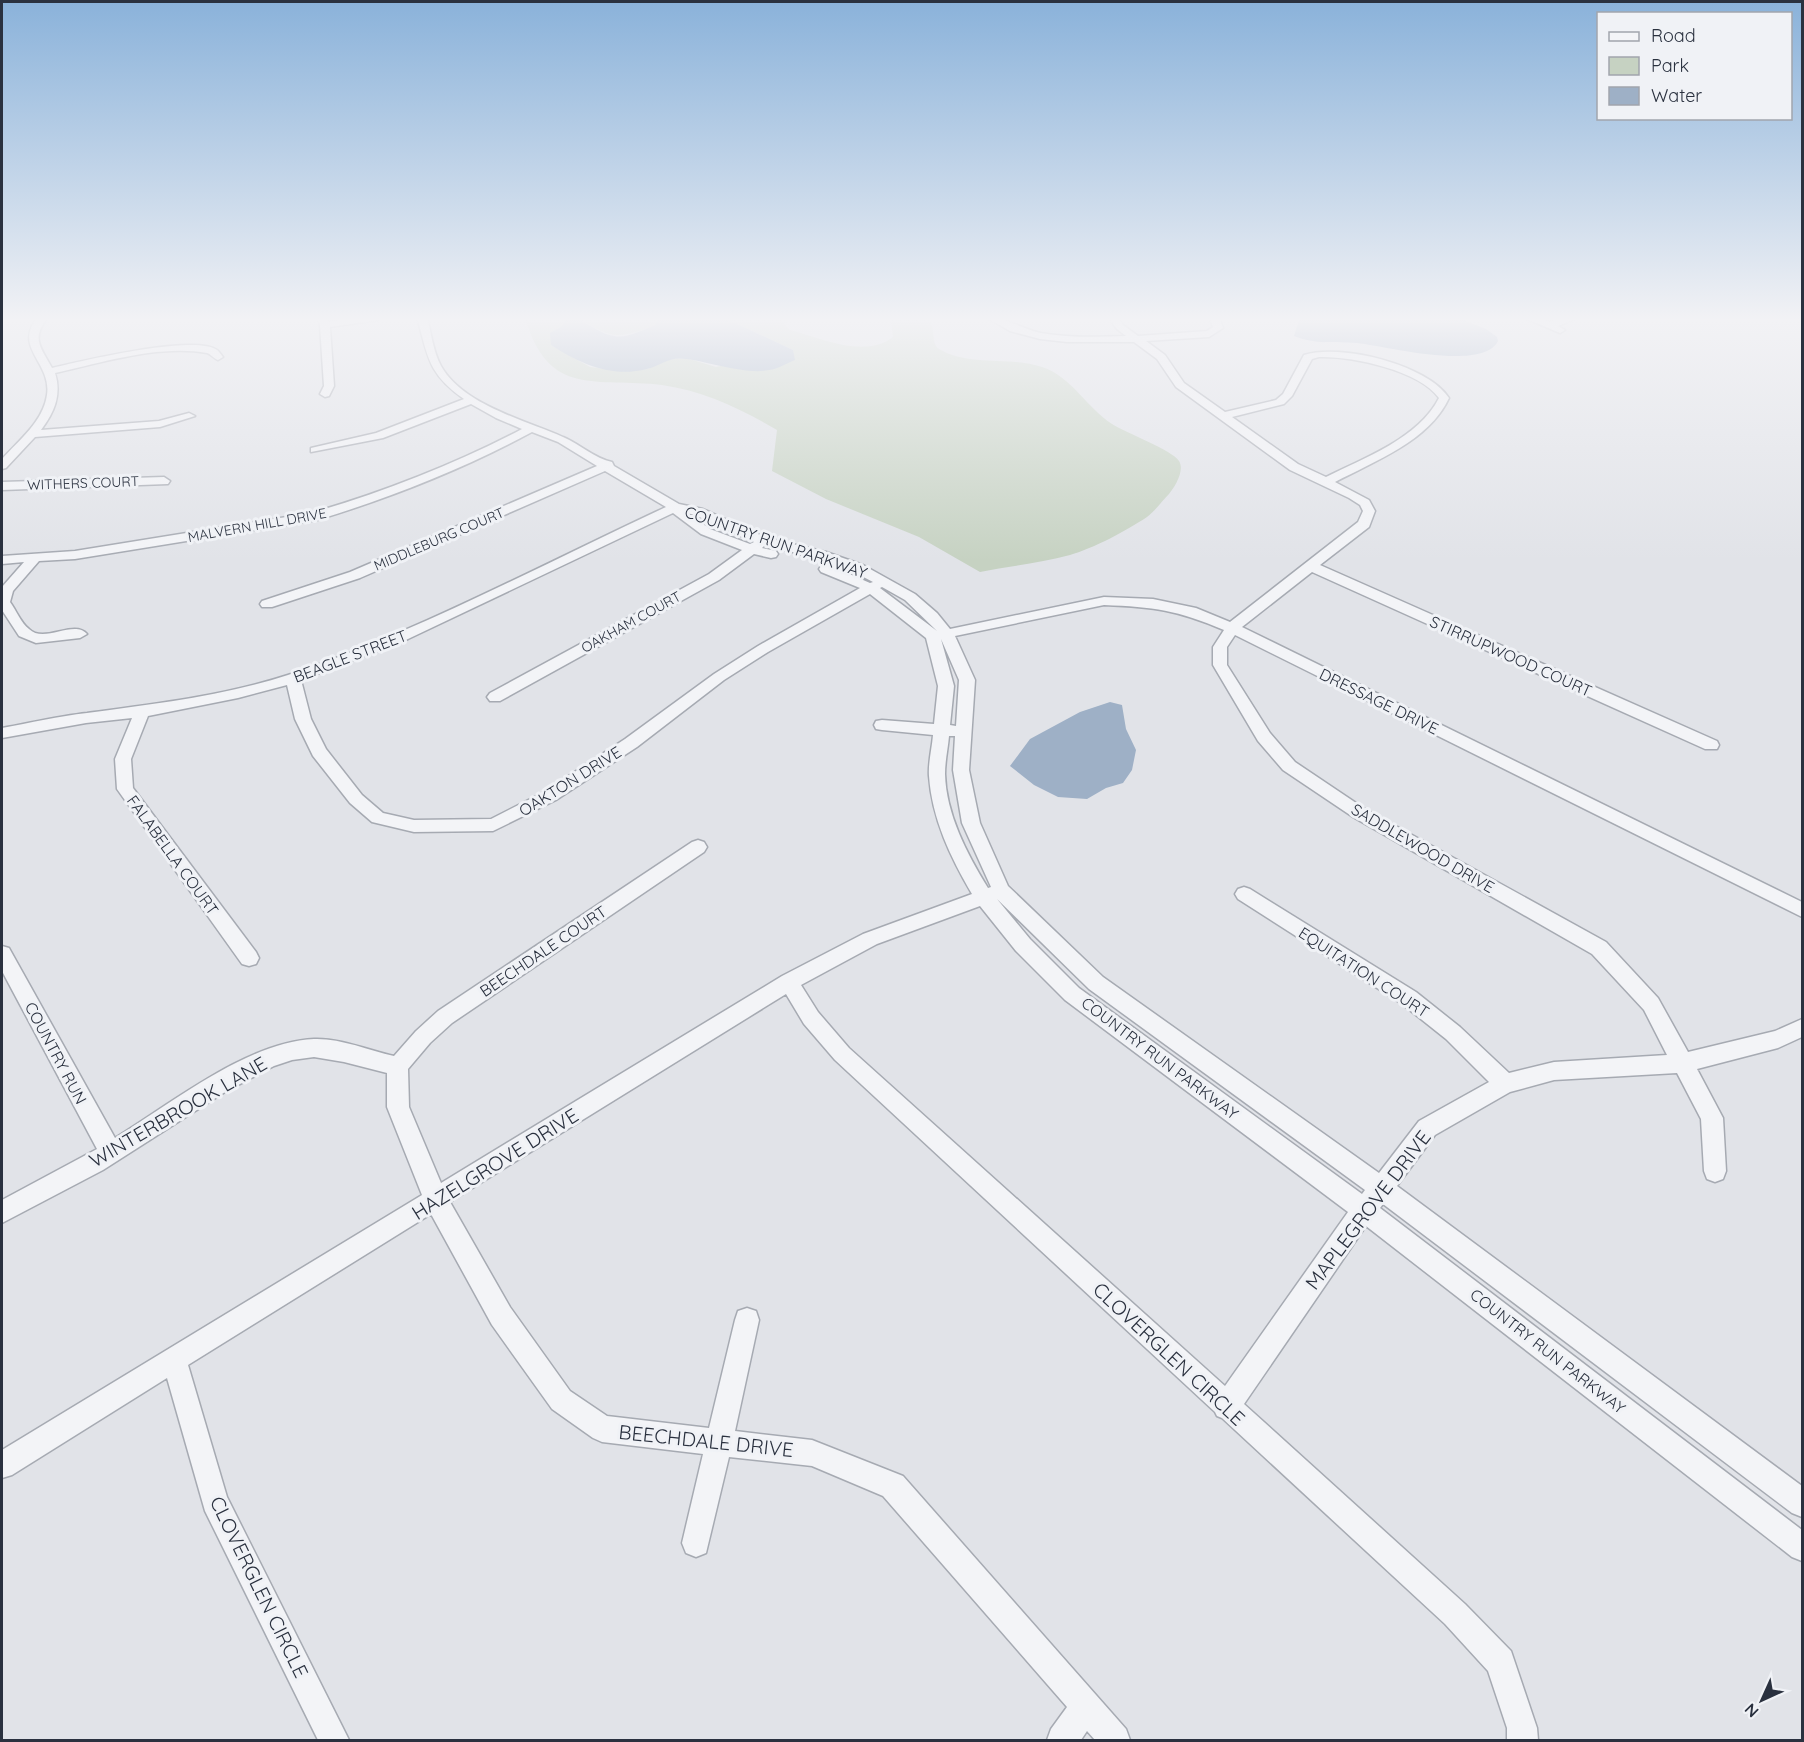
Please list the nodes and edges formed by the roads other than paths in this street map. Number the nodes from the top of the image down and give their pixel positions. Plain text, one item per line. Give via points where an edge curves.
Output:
1 (51, 398) edge
2 (469, 398) edge
3 (1198, 398) edge
4 (1284, 398) edge
5 (1444, 398) edge
6 (472, 400) junction
7 (189, 416) dead end
8 (1223, 416) junction
9 (532, 428) junction
10 (30, 434) junction
11 (315, 450) dead end
12 (2, 465) edge
13 (608, 465) junction
14 (164, 481) dead end
15 (1326, 482) junction
16 (2, 486) edge
17 (675, 507) junction
18 (758, 545) junction
19 (35, 558) junction
20 (2, 560) edge
21 (1310, 567) junction
22 (875, 585) junction
23 (267, 604) dead end
24 (1232, 628) junction
25 (80, 634) dead end
26 (939, 635) junction
27 (293, 678) junction
28 (495, 697) dead end
29 (142, 712) junction
30 (882, 725) dead end
31 (953, 731) junction
32 (2, 733) edge
33 (1711, 745) dead end
34 (698, 847) dead end
35 (992, 893) junction
36 (1244, 894) dead end
37 (1803, 910) edge
38 (2, 954) edge
39 (249, 958) dead end
40 (789, 982) junction
41 (1803, 1028) edge
42 (1683, 1062) junction
43 (398, 1066) junction
44 (1505, 1084) junction
45 (111, 1152) junction
46 (1715, 1171) dead end
47 (1381, 1188) junction
48 (436, 1200) junction
49 (1365, 1210) junction
50 (2, 1212) edge
51 (747, 1320) dead end
52 (174, 1360) junction
53 (1226, 1407) junction
54 (719, 1441) junction
55 (2, 1465) edge
56 (1803, 1503) edge
57 (696, 1543) dead end
58 (1803, 1547) edge
59 (1086, 1707) junction
60 (334, 1740) edge
61 (1062, 1740) edge
62 (1115, 1740) edge
63 (1522, 1740) edge

1 - 10 street
2 - 6 street, COUNTRY RUN PARKWAY
3 - 8 street
4 - 8 street
5 - 15 street via 1442,406 1415,433
6 - 9 street, COUNTRY RUN PARKWAY
6 - 11 street via 379,436
7 - 10 street via 160,424
8 - 15 street via 1294,467
9 - 13 street, COUNTRY RUN PARKWAY
9 - 19 street, MALVERN HILL DRIVE via 493,449 313,517
10 - 12 street
13 - 17 street, COUNTRY RUN PARKWAY
13 - 23 street, MIDDLEBURG COURT via 356,575
14 - 16 street, WITHERS COURT
15 - 21 street, SADDLEWOOD DRIVE via 1365,503 1369,511 1364,524
17 - 18 street, COUNTRY RUN PARKWAY via 684,520
17 - 27 street, BEAGLE STREET via 403,636
18 - 22 street, COUNTRY RUN PARKWAY
18 - 28 street, OAKHAM COURT via 714,577
19 - 20 street, MALVERN HILL DRIVE
19 - 25 street via 6,590 3,602 24,633 36,639
21 - 24 street, SADDLEWOOD DRIVE
21 - 33 street, STIRRUPWOOD COURT
22 - 26 street, COUNTRY RUN PARKWAY
22 - 27 street, OAKTON DRIVE via 719,677 631,743 559,790 493,825 414,826 378,818 356,799 319,752 303,718
24 - 26 street, DRESSAGE DRIVE via 1153,603 1104,601
24 - 37 street, DRESSAGE DRIVE
24 - 42 street, SADDLEWOOD DRIVE via 1220,647 1220,665 1264,736 1288,766 1359,813 1599,948 1651,1004
26 - 31 street, COUNTRY RUN PARKWAY
27 - 29 street, BEAGLE STREET
29 - 32 street, BEAGLE STREET
29 - 39 street, FALABELLA COURT via 123,759 125,789
30 - 31 street
31 - 35 street, COUNTRY RUN PARKWAY via 938,752 943,810 959,856
34 - 43 street, BEECHDALE COURT via 445,1017
35 - 40 street, HAZELGROVE DRIVE via 870,939
35 - 47 street, COUNTRY RUN PARKWAY via 1096,983
35 - 49 street, COUNTRY RUN PARKWAY via 1023,945 1072,993
36 - 44 street, EQUITATION COURT via 1409,998 1453,1033
38 - 45 street, COUNTRY RUN
40 - 48 street, HAZELGROVE DRIVE
40 - 53 street, CLOVERGLEN CIRCLE via 811,1018 842,1054
41 - 42 street, MAPLEGROVE DRIVE via 1778,1039
42 - 44 street, MAPLEGROVE DRIVE via 1554,1071
42 - 46 street, SADDLEWOOD DRIVE via 1712,1118
43 - 45 street, WINTERBROOK LANE via 316,1048 292,1050 250,1066
43 - 48 street, BEECHDALE DRIVE via 398,1107
44 - 47 street, MAPLEGROVE DRIVE via 1427,1128
45 - 50 street, WINTERBROOK LANE
47 - 49 street, MAPLEGROVE DRIVE
47 - 56 street, COUNTRY RUN PARKWAY
48 - 52 street, HAZELGROVE DRIVE
48 - 54 street, BEECHDALE DRIVE via 501,1316 561,1400 602,1429
49 - 53 street, MAPLEGROVE DRIVE
49 - 58 street, COUNTRY RUN PARKWAY
51 - 54 street
52 - 55 street, HAZELGROVE DRIVE
52 - 60 street, CLOVERGLEN CIRCLE via 215,1501
53 - 63 street, CLOVERGLEN CIRCLE via 1455,1614 1500,1662 1522,1728
54 - 57 street
54 - 59 street, BEECHDALE DRIVE via 812,1453 893,1486
59 - 61 street
59 - 62 street, BEECHDALE DRIVE

